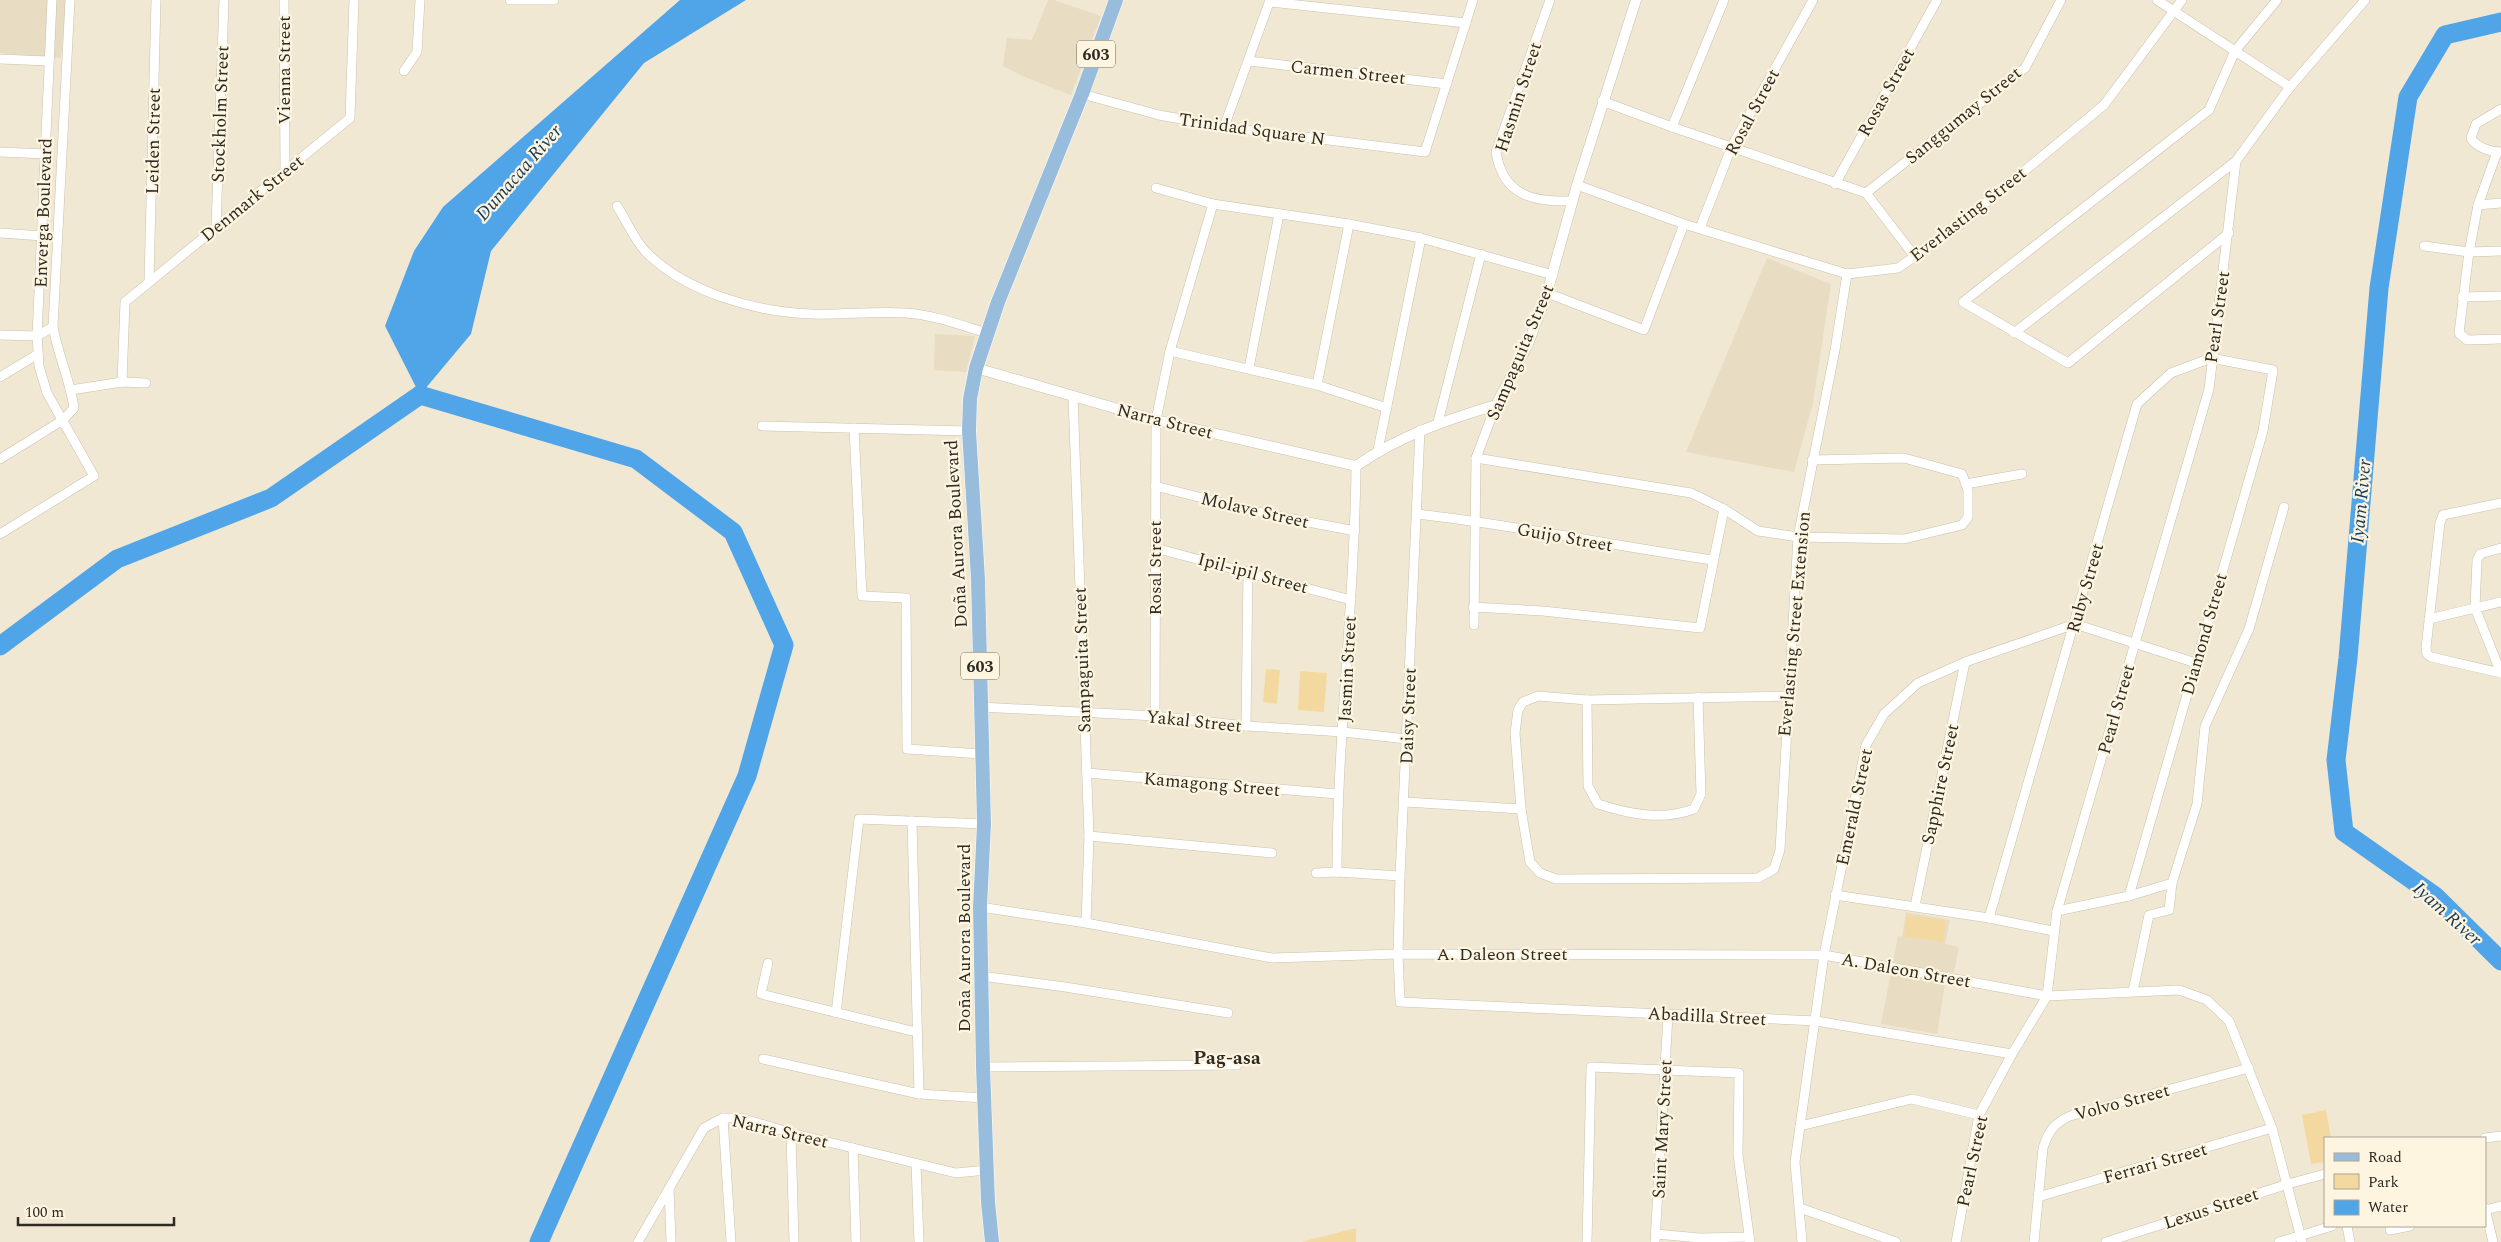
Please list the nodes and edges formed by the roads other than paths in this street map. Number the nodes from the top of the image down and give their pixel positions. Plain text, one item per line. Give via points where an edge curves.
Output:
1 (52, 0) edge
2 (70, 0) edge
3 (156, 0) edge
4 (224, 0) edge
5 (284, 0) edge
6 (354, 0) edge
7 (420, 0) edge
8 (510, 0) edge
9 (1116, 0) edge
10 (1473, 0) edge
11 (1550, 0) edge
12 (1636, 0) edge
13 (1724, 0) edge
14 (1813, 0) edge
15 (1937, 0) edge
16 (2061, 0) edge
17 (2157, 0) edge
18 (2182, 0) edge
19 (2277, 0) edge
20 (2365, 0) edge
21 (554, 1) edge
22 (1270, 1) edge
23 (2175, 10) junction
24 (1466, 23) junction
25 (2235, 51) junction
26 (0, 59) edge
27 (48, 61) junction
28 (1249, 61) junction
29 (404, 71) dead end
30 (1447, 84) junction
31 (2290, 87) junction
32 (1082, 94) junction
33 (1602, 101) junction
34 (2501, 109) edge
35 (1224, 127) junction
36 (1672, 127) junction
37 (1732, 146) junction
38 (0, 152) edge
39 (2499, 152) edge
40 (46, 154) junction
41 (2236, 161) junction
42 (285, 170) junction
43 (1835, 184) junction
44 (1576, 185) junction
45 (1156, 188) dead end
46 (1866, 193) junction
47 (1572, 201) junction
48 (2501, 203) edge
49 (1213, 204) junction
50 (2478, 204) junction
51 (617, 206) dead end
52 (1278, 214) junction
53 (1349, 224) junction
54 (1684, 224) junction
55 (216, 227) junction
56 (1700, 228) junction
57 (0, 233) edge
58 (2229, 233) junction
59 (43, 236) junction
60 (1422, 238) junction
61 (2424, 246) dead end
62 (2501, 251) edge
63 (2469, 252) junction
64 (1481, 254) junction
65 (1915, 257) junction
66 (1847, 274) junction
67 (1553, 275) junction
68 (149, 281) junction
69 (1547, 293) junction
70 (2501, 296) edge
71 (2462, 298) junction
72 (53, 327) junction
73 (987, 333) junction
74 (2014, 333) junction
75 (0, 335) edge
76 (37, 336) junction
77 (2501, 339) edge
78 (1170, 350) junction
79 (38, 354) junction
80 (2211, 358) junction
81 (976, 368) junction
82 (1249, 368) junction
83 (0, 377) edge
84 (122, 382) junction
85 (146, 383) dead end
86 (1317, 385) junction
87 (71, 390) junction
88 (1073, 396) junction
89 (1496, 405) junction
90 (1387, 408) junction
91 (62, 420) junction
92 (1156, 420) junction
93 (1438, 422) junction
94 (762, 426) dead end
95 (854, 428) junction
96 (1420, 430) junction
97 (969, 431) junction
98 (1378, 450) junction
99 (1476, 458) junction
100 (0, 459) edge
101 (1812, 460) junction
102 (1356, 466) junction
103 (2022, 474) dead end
104 (1966, 484) junction
105 (1155, 486) junction
106 (2501, 503) edge
107 (2284, 507) dead end
108 (1724, 509) junction
109 (1417, 514) junction
110 (1475, 520) junction
111 (1355, 531) junction
112 (0, 534) edge
113 (1798, 537) junction
114 (1155, 548) junction
115 (2501, 548) edge
116 (1713, 560) junction
117 (1248, 571) junction
118 (1351, 600) junction
119 (2501, 602) edge
120 (1473, 607) junction
121 (2475, 608) junction
122 (2429, 619) junction
123 (2075, 624) junction
124 (1474, 625) dead end
125 (2135, 642) junction
126 (1965, 662) junction
127 (2196, 663) junction
128 (2501, 673) edge
129 (1787, 696) junction
130 (1698, 697) junction
131 (1587, 700) junction
132 (981, 708) junction
133 (1083, 712) junction
134 (1155, 716) junction
135 (1246, 726) junction
136 (1343, 732) junction
137 (1407, 739) junction
138 (982, 754) junction
139 (1087, 772) junction
140 (1337, 794) junction
141 (1405, 802) junction
142 (1520, 809) junction
143 (912, 821) junction
144 (984, 824) junction
145 (1089, 836) junction
146 (1272, 853) dead end
147 (1337, 872) junction
148 (1316, 874) dead end
149 (1400, 876) junction
150 (2172, 882) junction
151 (1835, 895) junction
152 (2128, 896) junction
153 (1914, 906) junction
154 (980, 907) junction
155 (2057, 911) junction
156 (1989, 918) junction
157 (1086, 923) junction
158 (2053, 931) junction
159 (1398, 954) junction
160 (1824, 955) junction
161 (768, 963) dead end
162 (981, 976) junction
163 (2134, 991) junction
164 (2047, 996) junction
165 (1400, 1002) joint
166 (836, 1013) junction
167 (1228, 1013) dead end
168 (1668, 1015) junction
169 (1816, 1021) junction
170 (916, 1032) junction
171 (2012, 1054) junction
172 (764, 1059) dead end
173 (1237, 1066) dead end
174 (983, 1067) junction
175 (2249, 1068) junction
176 (1666, 1070) junction
177 (919, 1094) junction
178 (984, 1098) junction
179 (1979, 1115) junction
180 (723, 1118) junction
181 (1800, 1126) junction
182 (2272, 1128) junction
183 (791, 1134) junction
184 (2501, 1136) edge
185 (2486, 1138) edge
186 (853, 1148) junction
187 (916, 1164) junction
188 (987, 1170) junction
189 (2324, 1174) edge
190 (2288, 1184) junction
191 (669, 1188) junction
192 (2038, 1197) junction
193 (2501, 1206) edge
194 (1800, 1208) junction
195 (2486, 1209) edge
196 (2486, 1213) edge
197 (2329, 1227) edge
198 (2347, 1227) edge
199 (2390, 1227) edge
200 (2405, 1227) edge
201 (1656, 1238) edge
202 (2301, 1238) edge
203 (1700, 1240) edge
204 (1750, 1240) edge
205 (638, 1242) edge
206 (671, 1242) edge
207 (732, 1242) edge
208 (794, 1242) edge
209 (856, 1242) edge
210 (918, 1242) edge
211 (992, 1242) edge
212 (1587, 1242) edge
213 (1802, 1242) edge
214 (1896, 1242) edge
215 (1956, 1242) edge
216 (2034, 1242) edge
217 (2106, 1242) edge
218 (2279, 1242) edge
219 (2350, 1242) edge
220 (2493, 1242) edge

1 - 27 street, Enverga Boulevard
2 - 72 street
3 - 68 street, Leiden Street
4 - 55 street, Stockholm Street
5 - 42 street, Vienna Street
6 - 42 street, Denmark Street via 350,118
7 - 29 street via 417,52
8 - 21 street
9 - 32 main road, Doña Aurora Boulevard / 603
10 - 24 street
11 - 47 street, Hasmin Street via 1496,152 1499,169 1509,186 1547,202
12 - 33 street, Sampaguita Street
13 - 36 street
14 - 37 street, Rosal Street
15 - 43 street, Rosas Street
16 - 46 street, Sanggumay Street via 2025,68
17 - 23 street
18 - 23 street, Everlasting Street
19 - 25 street
20 - 31 street
22 - 24 street
22 - 28 street
23 - 25 street
23 - 65 street, Everlasting Street via 2104,105 1953,230
24 - 30 street
25 - 31 street
25 - 74 street via 2210,110 1963,302
26 - 27 street
27 - 40 street, Enverga Boulevard
28 - 30 street, Carmen Street
28 - 35 street
30 - 35 street, Trinidad Square N via 1425,152
31 - 41 street
32 - 35 street, Trinidad Square N via 1159,115
32 - 73 main road, Doña Aurora Boulevard / 603
33 - 36 street
33 - 44 street, Sampaguita Street
34 - 39 street via 2476,124 2471,138 2477,145
36 - 37 street
37 - 43 street
37 - 56 street, Rosal Street
38 - 40 street
39 - 50 street
40 - 59 street, Enverga Boulevard
41 - 58 street, Pearl Street
41 - 74 street
42 - 55 street, Denmark Street
43 - 46 street
44 - 47 street, Sampaguita Street
44 - 54 street, Everlasting Street
45 - 49 street
46 - 65 street
47 - 67 street, Sampaguita Street
48 - 50 street
49 - 52 street
49 - 78 street, Rosal Street
50 - 63 street
51 - 73 street via 644,249 663,268 709,294 766,308 810,314 906,313 929,316
52 - 53 street
52 - 82 street
53 - 60 street
53 - 86 street
54 - 56 street, Everlasting Street
54 - 69 street via 1644,330
55 - 68 street, Denmark Street
56 - 66 street, Everlasting Street
57 - 59 street
58 - 74 street via 2068,363
58 - 80 street, Pearl Street
59 - 76 street, Enverga Boulevard
60 - 64 street
60 - 90 street
61 - 63 street
62 - 63 street
63 - 71 street
64 - 67 street
64 - 93 street
65 - 66 street, Everlasting Street via 1898,268
66 - 101 street, Everlasting Street Extension
67 - 69 street, Sampaguita Street
68 - 84 street, Denmark Street via 125,302
69 - 89 street, Sampaguita Street via 1528,344
70 - 71 street
71 - 77 street via 2459,333 2462,338
72 - 76 street
72 - 87 street
73 - 81 main road, Doña Aurora Boulevard / 603
75 - 76 street
76 - 79 street, Enverga Boulevard
78 - 82 street
78 - 92 street, Rosal Street
79 - 83 street
79 - 91 street, Enverga Boulevard via 47,393
80 - 123 street, Ruby Street via 2171,373 2137,404
80 - 125 street, Pearl Street via 2208,388
80 - 127 street, Diamond Street via 2273,370 2263,431
81 - 88 street, Narra Street
81 - 97 main road, Doña Aurora Boulevard / 603 via 970,399
82 - 86 street
84 - 85 street
84 - 87 street
86 - 90 street
87 - 91 street via 74,408
88 - 92 street, Narra Street
88 - 133 street, Sampaguita Street
89 - 93 street
89 - 99 street, Sampaguita Street
90 - 98 street
91 - 100 street
91 - 112 street, Enverga Boulevard via 94,476
92 - 102 street, Narra Street
92 - 105 street, Rosal Street
93 - 96 street
94 - 95 street
95 - 97 street
95 - 138 street via 862,596 906,598 906,749
96 - 98 street
96 - 109 street, Daisy Street
97 - 132 main road, Doña Aurora Boulevard / 603 via 978,579
98 - 102 street
99 - 108 street via 1691,493
99 - 110 street, Sampaguita Street
101 - 104 street via 1904,458 1962,474
101 - 113 street, Everlasting Street Extension
102 - 111 street, Jasmin Street
103 - 104 street
104 - 113 street via 1968,517 1962,525 1904,539
105 - 111 street, Molave Street via 1262,514
105 - 114 street, Rosal Street
106 - 122 street via 2443,515
107 - 150 street via 2249,629 2206,726 2197,804
108 - 113 street via 1758,531
108 - 116 street
109 - 110 street, Guijo Street
109 - 137 street, Daisy Street
110 - 116 street, Guijo Street via 1619,547
110 - 120 street, Sampaguita Street
111 - 118 street, Jasmin Street
113 - 129 street, Everlasting Street Extension
114 - 117 street, Ipil-ipil Street
114 - 134 street, Rosal Street
115 - 121 street via 2480,554 2476,560
116 - 120 street via 1700,628
117 - 118 street, Ipil-ipil Street
117 - 135 street
118 - 136 street, Jasmin Street
119 - 121 street
120 - 124 street, Sampaguita Street
121 - 122 street
121 - 128 street
122 - 128 street via 2427,654
123 - 125 street
123 - 126 street, Emerald Street
123 - 156 street, Ruby Street
125 - 127 street
125 - 155 street, Pearl Street
126 - 151 street, Emerald Street via 1918,684 1884,714 1866,745
126 - 153 street, Sapphire Street
127 - 152 street, Diamond Street
129 - 130 street
129 - 142 street, Everlasting Street Extension via 1780,850 1774,869 1758,878 1556,878 1540,873 1530,862
130 - 131 street
130 - 131 street via 1701,794 1694,809 1679,814 1648,816 1598,804 1588,786
131 - 142 street via 1538,696 1523,702 1518,710 1515,733
132 - 133 street, Yakal Street
132 - 138 main road, Doña Aurora Boulevard / 603
133 - 134 street, Yakal Street
133 - 139 street, Sampaguita Street
134 - 135 street, Yakal Street
135 - 136 street, Yakal Street
136 - 137 street, Yakal Street
136 - 140 street, Jasmin Street
137 - 141 street, Daisy Street
138 - 144 main road, Doña Aurora Boulevard / 603
139 - 140 street, Kamagong Street
139 - 145 street, Sampaguita Street
140 - 147 street, Jasmin Street
141 - 142 street
141 - 149 street, Daisy Street
143 - 144 street
143 - 166 street via 858,819
143 - 170 street
144 - 154 main road, Doña Aurora Boulevard / 603
145 - 146 street
145 - 157 street, Sampaguita Street
147 - 148 street
147 - 149 street
149 - 159 street, Daisy Street
150 - 152 street
150 - 163 street via 2168,910 2149,915
151 - 153 street
151 - 160 street, Emerald Street
152 - 155 street
153 - 156 street
154 - 157 street, A. Daleon Street
154 - 162 main road, Doña Aurora Boulevard / 603
155 - 158 street, Pearl Street
156 - 158 street
157 - 159 street, A. Daleon Street via 1272,958
158 - 164 street, Pearl Street
159 - 160 street, A. Daleon Street
159 - 165 street, Daisy Street
160 - 164 street, A. Daleon Street
160 - 169 street, Emerald Street
161 - 166 street via 761,994
162 - 167 street
162 - 174 main road, Doña Aurora Boulevard / 603
163 - 164 street, A. Daleon Street
163 - 175 street, A. Daleon Street via 2179,990 2206,1000 2229,1021
164 - 171 street, Pearl Street
165 - 168 street, Abadilla Street
166 - 170 street
168 - 169 street, Abadilla Street
168 - 176 street, Saint Mary Street
169 - 171 street, Abadilla Street
169 - 181 street, Emerald Street
170 - 177 street
171 - 179 street, Pearl Street
172 - 177 street
173 - 174 street
174 - 178 main road, Doña Aurora Boulevard / 603
175 - 182 street, A. Daleon Street
175 - 192 street, Volvo Street via 2059,1121 2047,1134 2043,1148
176 - 201 street, Saint Mary Street
176 - 204 street via 1739,1073 1738,1156
176 - 212 street via 1591,1067
177 - 178 street
178 - 188 main road, Doña Aurora Boulevard / 603
179 - 181 street via 1912,1099
179 - 215 street, Pearl Street
180 - 183 street, Narra Street via 741,1118
180 - 191 street, Narra Street via 704,1128
180 - 207 street
181 - 194 street, Emerald Street via 1795,1162
182 - 190 street, A. Daleon Street
182 - 192 street, Ferrari Street
183 - 186 street, Narra Street
183 - 208 street
184 - 185 street
186 - 187 street, Narra Street
186 - 209 street
187 - 188 street, Narra Street via 956,1173
187 - 210 street
188 - 211 main road, Doña Aurora Boulevard / 603
189 - 190 street, Lexus Street
190 - 202 street
190 - 217 street, Lexus Street
191 - 205 street, Narra Street
191 - 206 street
192 - 216 street, Volvo Street
193 - 195 street
194 - 213 street, Emerald Street
194 - 214 street
196 - 220 street
197 - 202 street
198 - 219 street
199 - 200 street via 2390,1230
201 - 203 street
202 - 218 street
203 - 204 street

